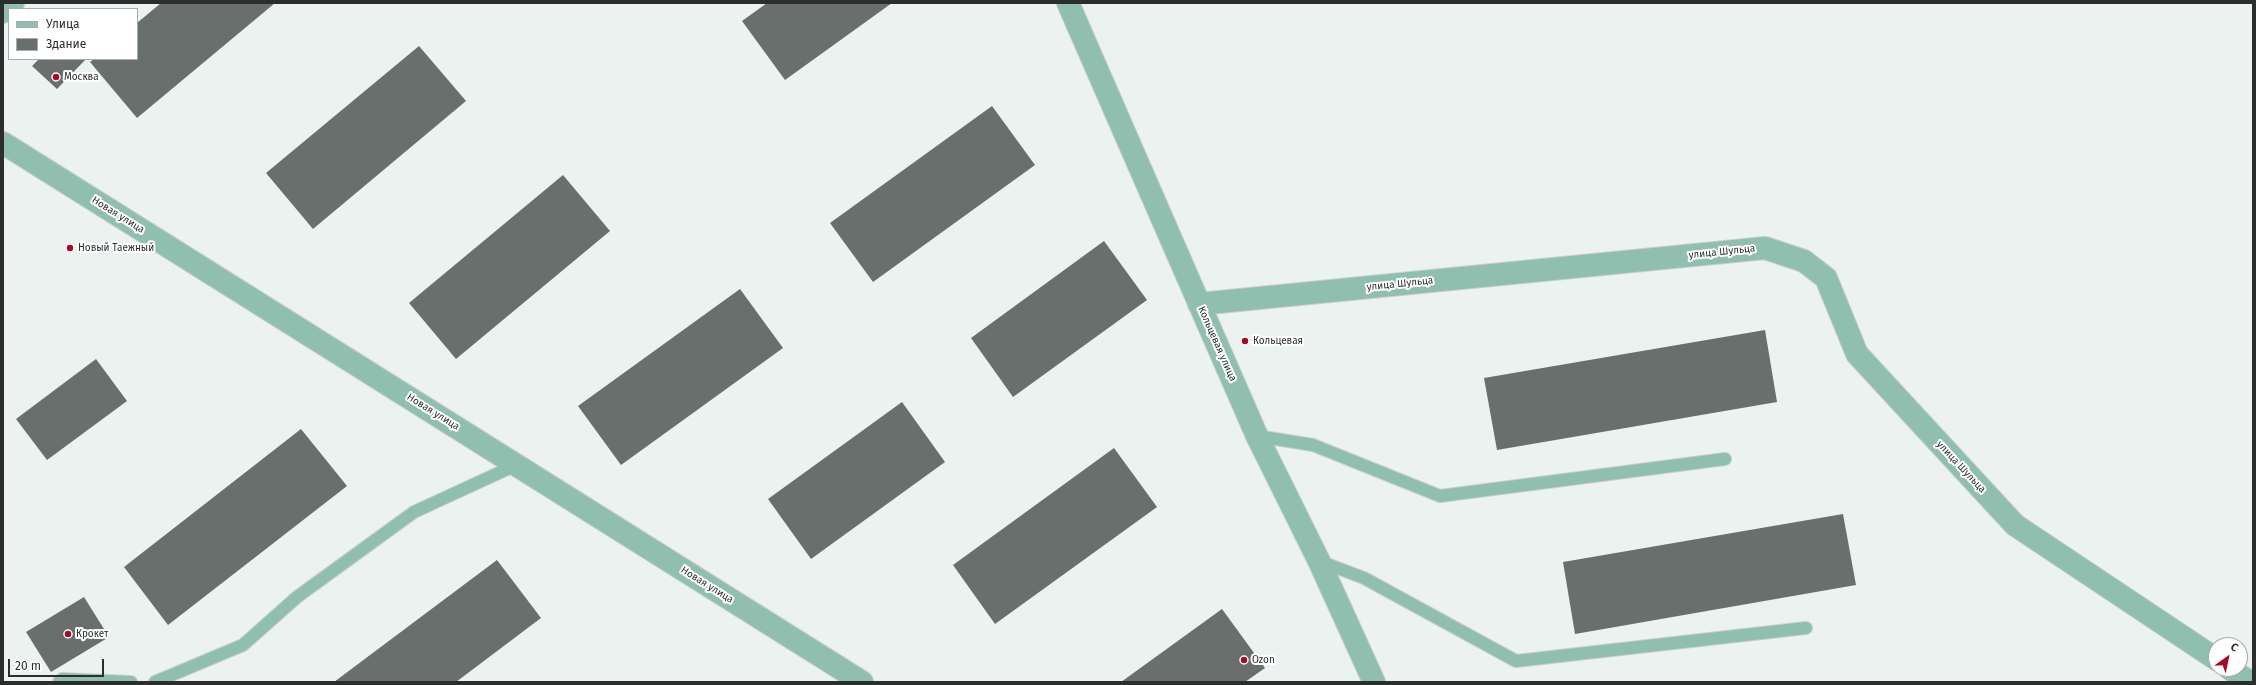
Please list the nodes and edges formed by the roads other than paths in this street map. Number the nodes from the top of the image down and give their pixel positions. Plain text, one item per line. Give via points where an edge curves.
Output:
1 (13, 3) edge
2 (1068, 3) edge
3 (3, 12) edge
4 (3, 143) edge
5 (1199, 304) junction
6 (1257, 436) junction
7 (1725, 459) dead end
8 (516, 465) junction
9 (1319, 561) junction
10 (1806, 628) dead end
11 (2208, 654) edge
12 (59, 682) edge
13 (131, 682) edge
14 (155, 682) edge
15 (862, 682) edge
16 (1374, 682) edge

1 - 3 street
2 - 5 street, Кольцевая улица
4 - 8 street, Новая улица
5 - 6 street, Кольцевая улица
5 - 11 street, улица Шульца via 1765,248 1785,254 1804,261 1826,278 1857,354 2015,525
6 - 7 lane via 1313,445 1440,496
6 - 9 street, Кольцевая улица
8 - 14 lane via 414,512 297,597 244,645
8 - 15 street, Новая улица
9 - 10 lane via 1364,578 1516,661
9 - 16 street, Кольцевая улица
12 - 13 lane via 62,679

